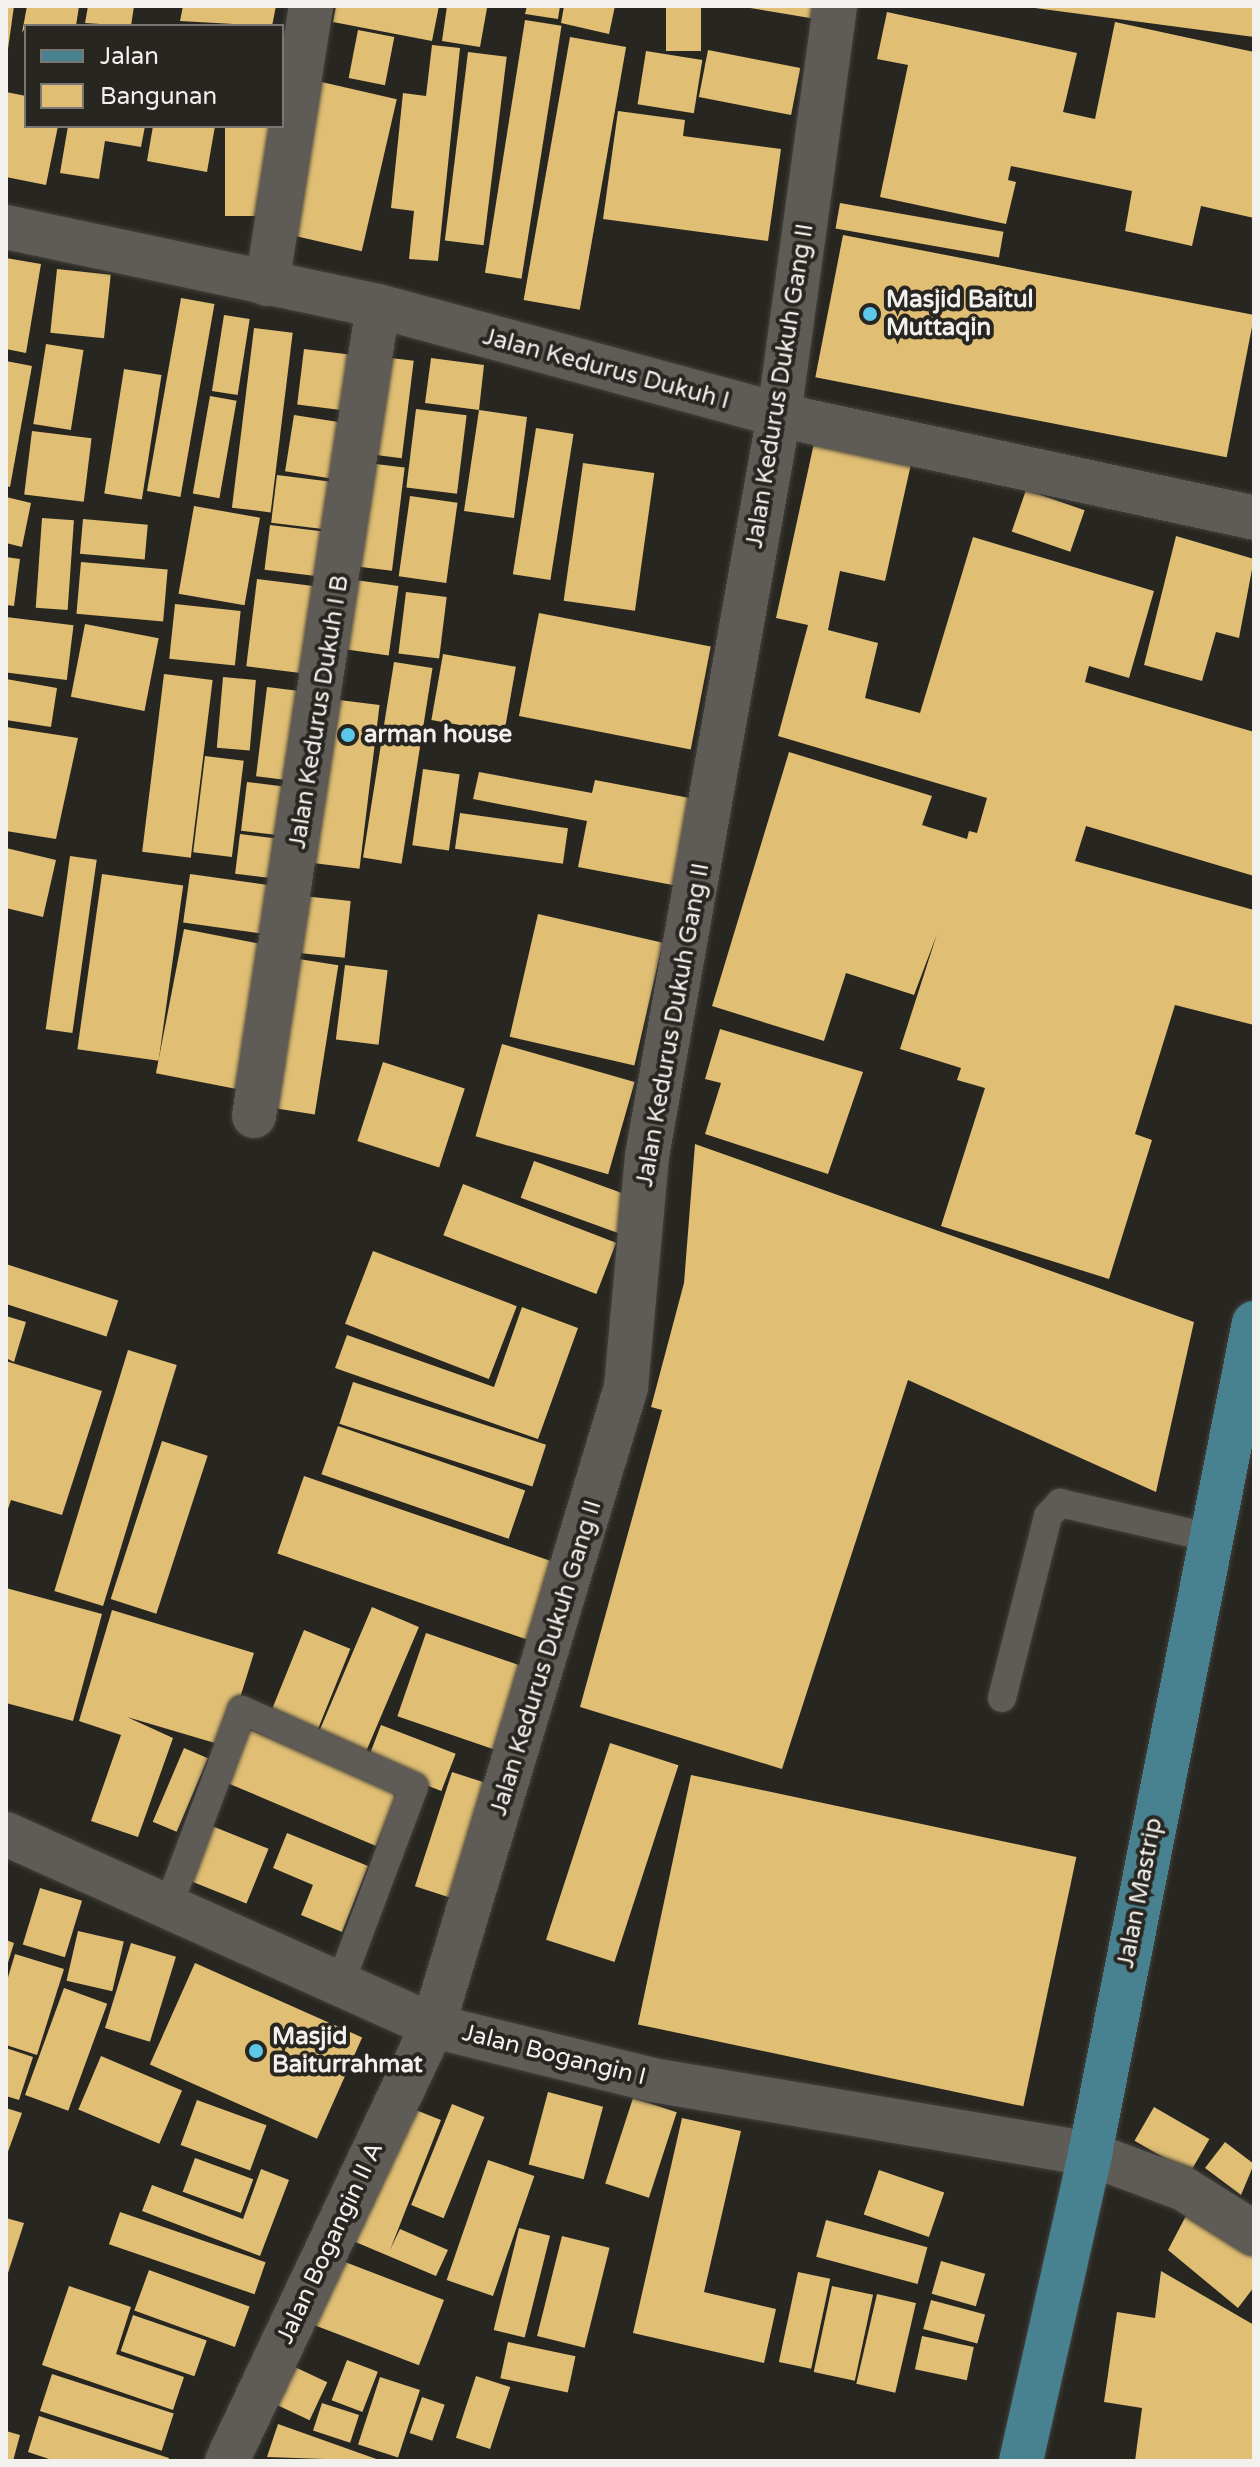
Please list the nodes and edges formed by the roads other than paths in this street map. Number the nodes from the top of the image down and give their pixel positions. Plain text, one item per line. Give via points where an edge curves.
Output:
1 (311, 6) edge
2 (835, 6) edge
3 (6, 227) edge
4 (267, 284) junction
5 (378, 306) junction
6 (779, 415) junction
7 (1254, 518) edge
8 (254, 1116) dead end
9 (1254, 1323) edge
10 (1209, 1537) junction
11 (1002, 1698) dead end
12 (6, 1834) edge
13 (168, 1907) junction
14 (340, 1984) junction
15 (433, 2026) junction
16 (1090, 2154) junction
17 (1254, 2233) edge
18 (227, 2461) edge
19 (1021, 2461) edge

1 - 4 street
2 - 6 street, Jalan Kedurus Dukuh Gang II
3 - 4 street, Jalan Kedurus Dukuh I
4 - 5 street, Jalan Kedurus Dukuh I
5 - 6 street, Jalan Kedurus Dukuh I
5 - 8 street, Jalan Kedurus Dukuh I B
6 - 7 street, Jalan Kedurus Dukuh I
6 - 15 street, Jalan Kedurus Dukuh Gang II via 647,1156 626,1387
9 - 10 main road, Jalan Mastrip
10 - 11 lane via 1060,1503 1048,1516
10 - 16 main road, Jalan Mastrip
12 - 13 street, Jalan Bogangin I
13 - 14 street, Jalan Bogangin I
13 - 14 lane via 242,1710 414,1787
14 - 15 street, Jalan Bogangin I
15 - 16 street, Jalan Bogangin I via 653,2080
15 - 18 street, Jalan Bogangin II A
16 - 17 street, Jalan Bogangin I via 1184,2189
16 - 19 main road, Jalan Mastrip

